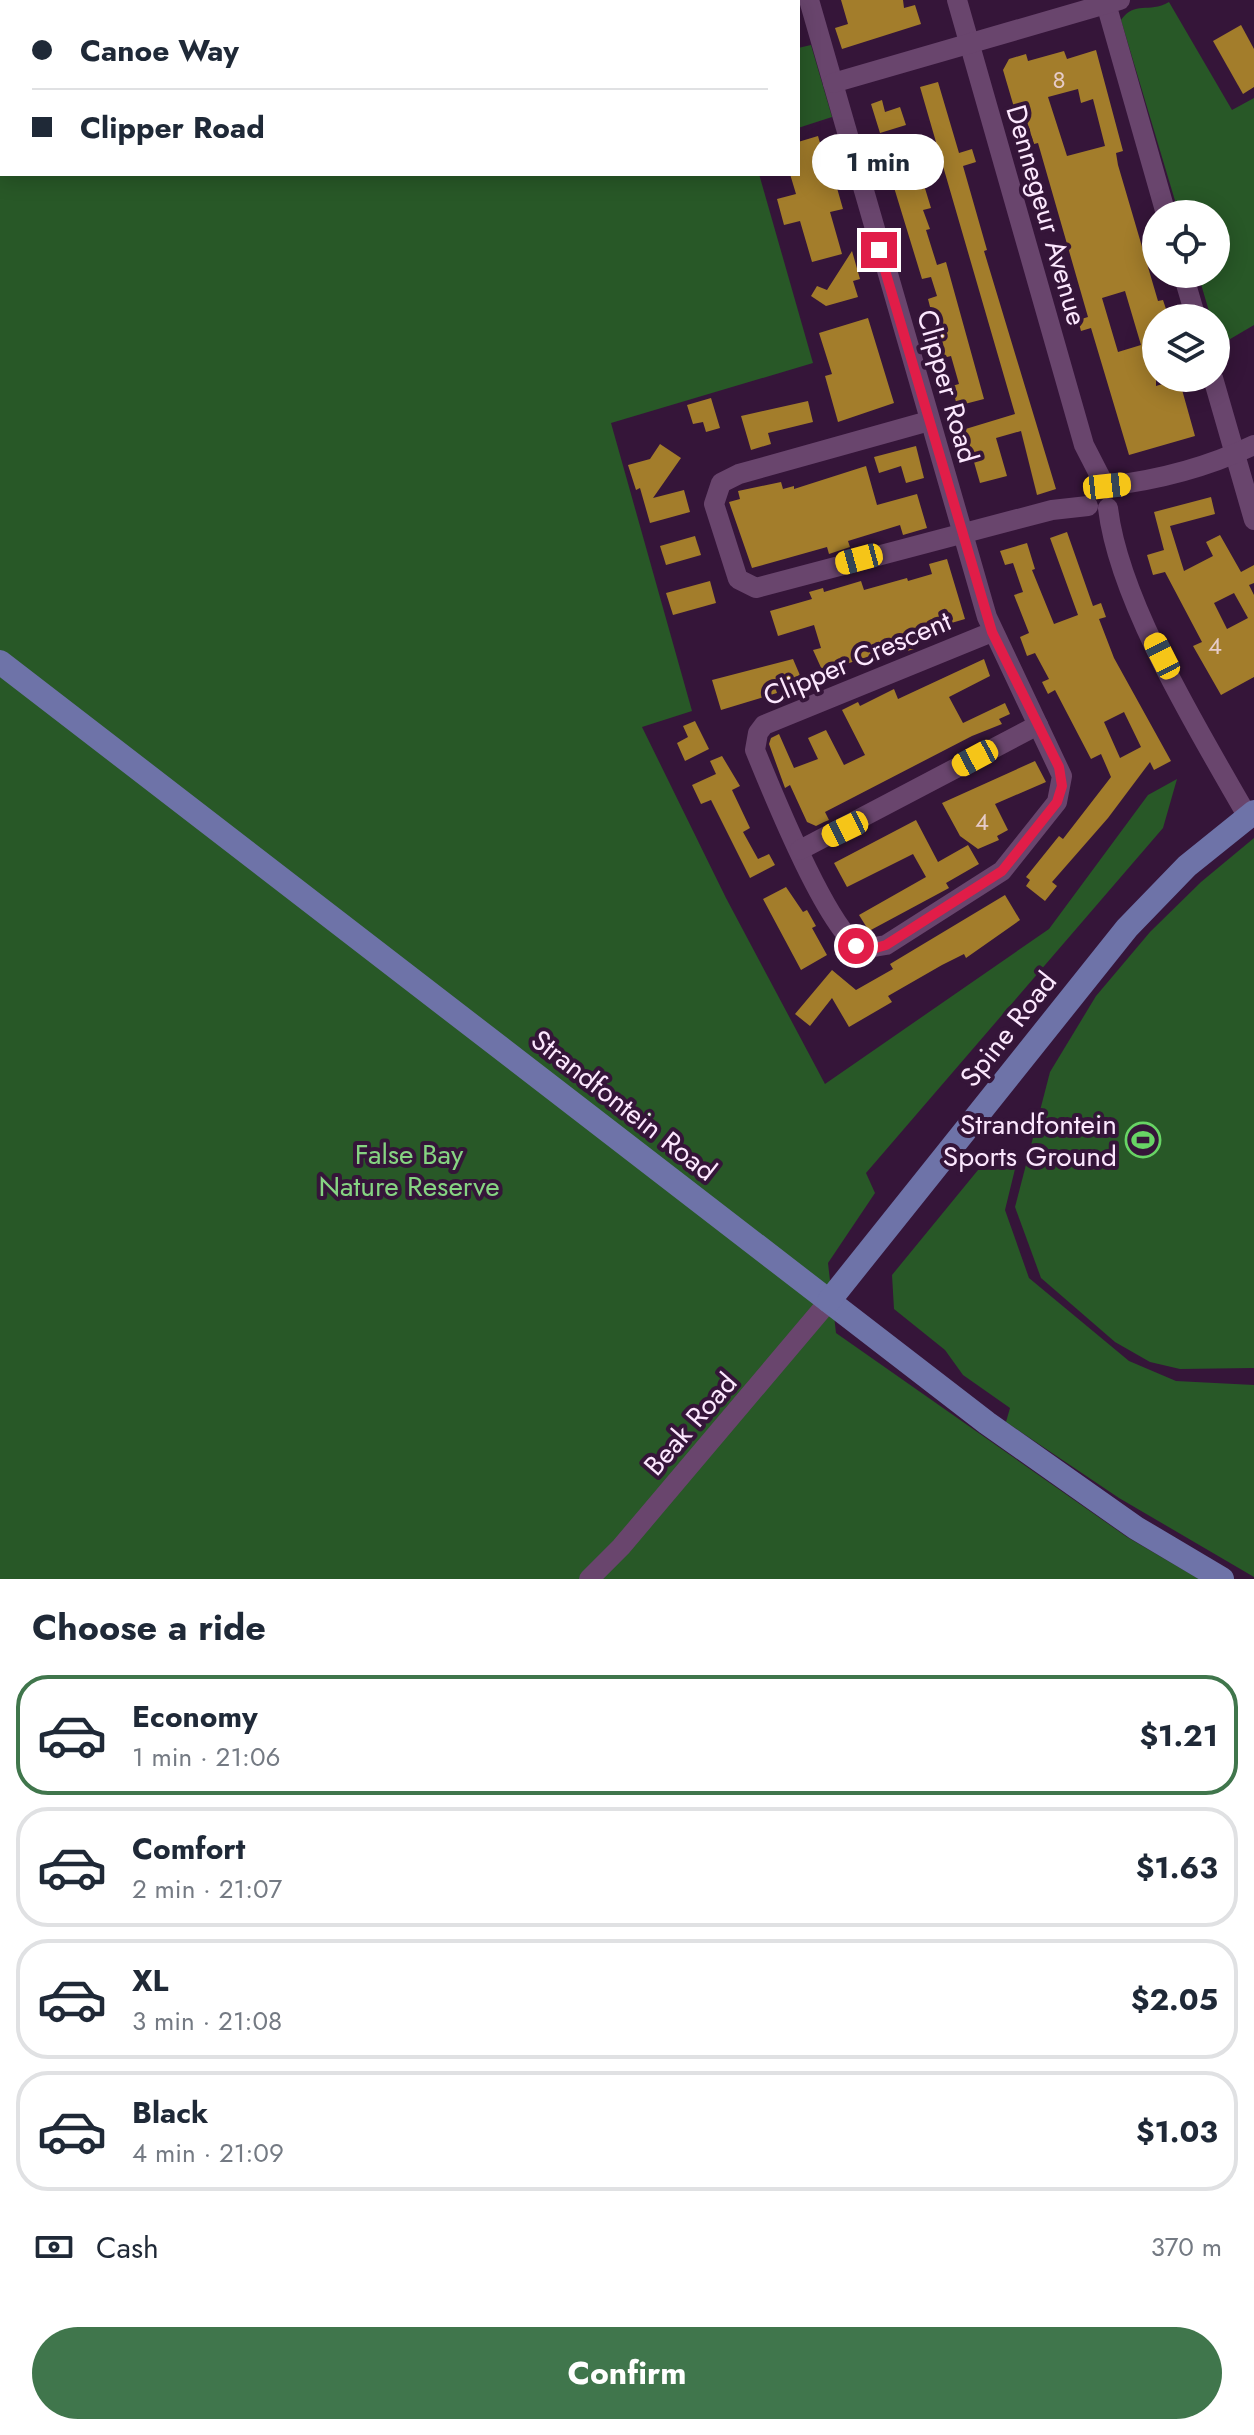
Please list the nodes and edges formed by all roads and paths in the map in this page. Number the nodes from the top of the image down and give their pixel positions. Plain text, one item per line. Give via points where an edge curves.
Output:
1 (809, 0) edge
2 (957, 0) edge
3 (1110, 2) edge
4 (969, 43) junction
5 (833, 83) junction
6 (1162, 200) edge
7 (1217, 392) edge
8 (929, 421) junction
9 (1254, 445) edge
10 (1235, 454) junction
11 (1099, 497) junction
12 (1254, 520) edge
13 (961, 533) junction
14 (992, 632) junction
15 (0, 662) edge
16 (1038, 725) junction
17 (1062, 776) joint
18 (1251, 814) edge
19 (800, 850) junction
20 (829, 1301) junction
21 (589, 1579) edge
22 (1222, 1579) edge

1 - 5 street, Clipper Road
2 - 4 street, Dennegeur Avenue
3 - 4 street
3 - 6 street
4 - 5 street
4 - 11 street, Dennegeur Avenue
5 - 8 street, Clipper Road
7 - 10 street
8 - 13 street, Clipper Road
8 - 13 street via 729,477 716,491 714,504 732,568 742,583 756,588
9 - 10 street
10 - 11 street
10 - 12 street
11 - 13 street
11 - 18 street, Dennegeur Avenue via 1149,631
13 - 14 street, Clipper Road
14 - 16 street, Clipper Road
14 - 19 street, Clipper Crescent via 764,725 755,750
15 - 20 main road, Strandfontein Road
16 - 17 street, Clipper Road
16 - 19 street
17 - 19 street, Clipper Crescent via 1057,802 1002,871 878,949 862,949 851,941
18 - 20 main road, Spine Road via 1167,885 1127,928
20 - 21 street, Beak Road
20 - 22 main road, Strandfontein Road via 1047,1467

